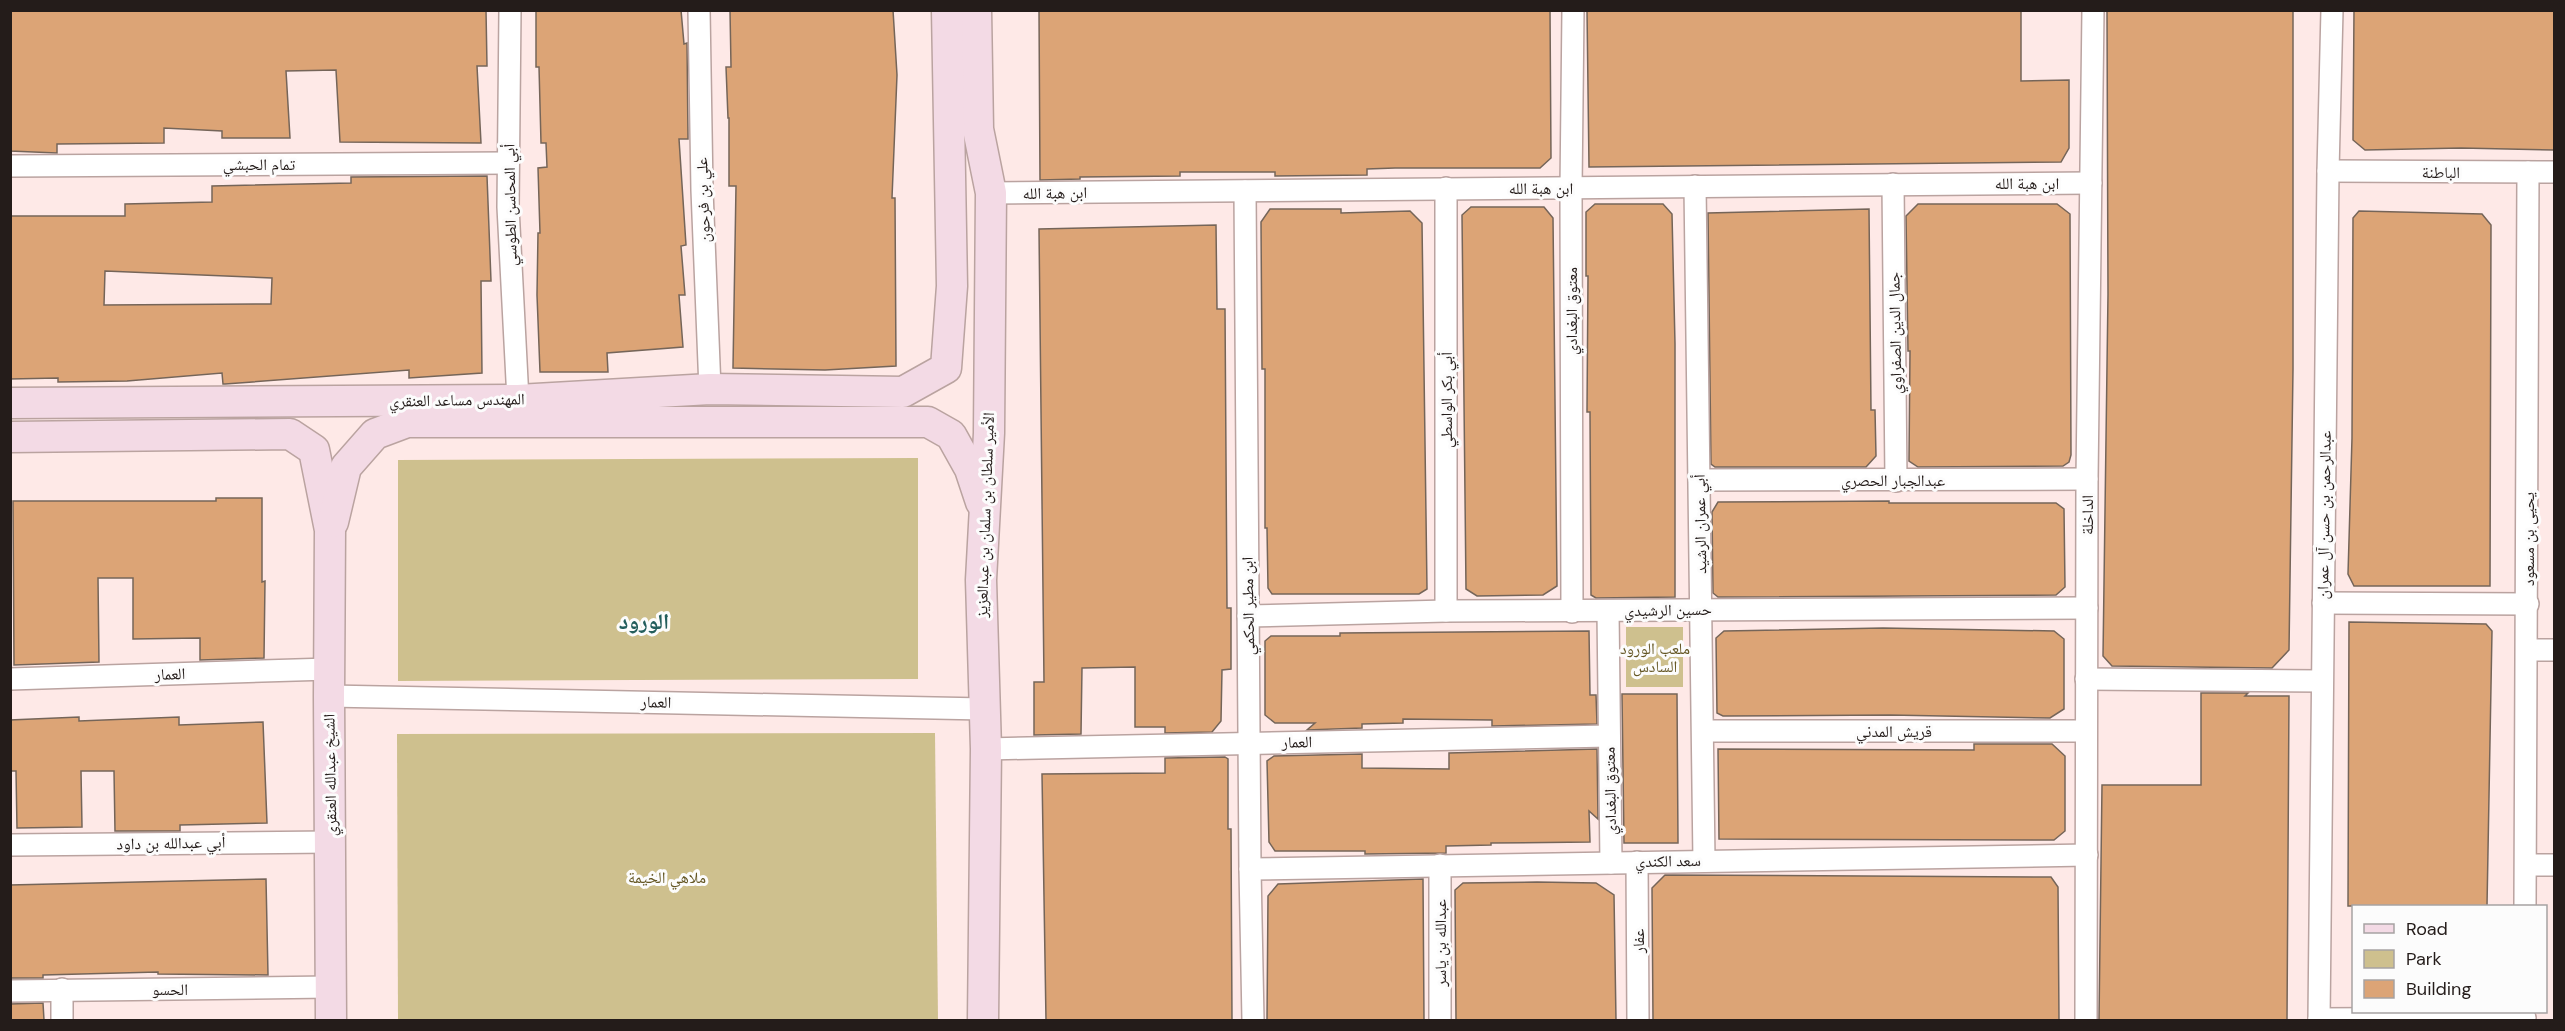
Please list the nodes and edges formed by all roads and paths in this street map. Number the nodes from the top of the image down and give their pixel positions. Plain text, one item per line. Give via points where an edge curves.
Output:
1 (510, 10) edge
2 (699, 10) edge
3 (947, 10) edge
4 (976, 10) edge
5 (1573, 10) edge
6 (2093, 10) edge
7 (2332, 10) edge
8 (963, 79) junction
9 (964, 133) junction
10 (508, 163) junction
11 (10, 166) edge
12 (2328, 171) junction
13 (2528, 172) junction
14 (2554, 172) edge
15 (2091, 183) junction
16 (1893, 184) junction
17 (1695, 186) junction
18 (1446, 188) junction
19 (1571, 188) junction
20 (1245, 191) junction
21 (991, 193) junction
22 (710, 389) junction
23 (903, 392) joint
24 (519, 400) junction
25 (151, 402) junction
26 (10, 403) edge
27 (150, 435) junction
28 (10, 437) edge
29 (2087, 479) junction
30 (1699, 480) junction
31 (1896, 481) junction
32 (986, 516) junction
33 (330, 530) junction
34 (2323, 603) junction
35 (2528, 604) junction
36 (2087, 608) junction
37 (1702, 610) junction
38 (1446, 611) junction
39 (1608, 611) junction
40 (1572, 612) junction
41 (1248, 616) junction
42 (2528, 650) junction
43 (2554, 650) edge
44 (2086, 679) junction
45 (10, 680) edge
46 (2322, 681) junction
47 (329, 682) junction
48 (984, 709) junction
49 (1703, 731) junction
50 (2086, 731) junction
51 (1609, 736) junction
52 (1250, 742) junction
53 (986, 749) junction
54 (331, 842) junction
55 (10, 845) edge
56 (2087, 855) junction
57 (1704, 861) junction
58 (1611, 862) junction
59 (1637, 862) junction
60 (2526, 865) junction
61 (2554, 865) edge
62 (1440, 866) junction
63 (1250, 869) junction
64 (2526, 905) edge
65 (330, 987) junction
66 (62, 989) junction
67 (10, 991) edge
68 (2525, 1017) edge
69 (62, 1020) edge
70 (331, 1020) edge
71 (983, 1020) edge
72 (1253, 1020) edge
73 (1440, 1020) edge
74 (1638, 1020) edge
75 (2086, 1020) edge
76 (2319, 1020) edge

1 - 10 street, أبي المحاسن الطوسي
2 - 22 street, علي بن فرحون
3 - 8 street, الأمير سلطان بن سلمان بن عبدالعزيز
4 - 8 street, الأمير سلطان بن سلمان بن عبدالعزيز
5 - 19 street, معتوق البغدادي
6 - 15 street, الداخلة
7 - 12 street, عبدالرحمن بن حسن آل عمران
8 - 9 street, الأمير سلطان بن سلمان بن عبدالعزيز
9 - 21 street, الأمير سلطان بن سلمان بن عبدالعزيز
9 - 23 street, الأمير سلطان بن سلمان بن عبدالعزيز via 946,368
10 - 11 street, تمام الحبشي
10 - 24 street, أبي المحاسن الطوسي
12 - 13 street, الباطنة
12 - 34 street, عبدالرحمن بن حسن آل عمران
13 - 14 street, الباطنة
13 - 35 street, يحيى بن مسعود
15 - 16 street, ابن هبة الله
15 - 29 street, الداخلة
16 - 17 street, ابن هبة الله
16 - 31 street, جمال الدين الصفراوي
17 - 19 street, ابن هبة الله
17 - 30 street, أبي عمران الرشيد
18 - 19 street, ابن هبة الله
18 - 20 street, ابن هبة الله
18 - 38 street, أبي بكر الواسطي
19 - 40 street, معتوق البغدادي
20 - 21 street, ابن هبة الله
20 - 41 street, ابن مطير الحكمي
21 - 32 street, الأمير سلطان بن سلمان بن عبدالعزيز
22 - 23 street, المهندس مساعد العنقري
22 - 24 street, المهندس مساعد العنقري
24 - 25 street, المهندس مساعد العنقري
25 - 26 street, المهندس مساعد العنقري
25 - 27 street
27 - 28 street
27 - 33 street via 290,434 314,450
29 - 31 street, عبدالجبار الحصري
29 - 36 street, الداخلة
30 - 31 street, عبدالجبار الحصري
30 - 37 street, أبي عمران الرشيد
32 - 33 street via 970,469 951,435 928,422 407,422 375,434 346,467
32 - 48 street, الأمير سلطان بن سلمان بن عبدالعزيز via 981,580
33 - 47 street, الشيخ عبدالله العنقري
34 - 35 street
34 - 46 street, عبدالرحمن بن حسن آل عمران
35 - 42 street, يحيى بن مسعود
36 - 37 street, حسين الرشيدي
36 - 44 street, الداخلة
37 - 39 street, حسين الرشيدي
37 - 49 street, أبي عمران الرشيد
38 - 40 street, حسين الرشيدي
38 - 41 street, حسين الرشيدي
39 - 40 street, حسين الرشيدي
39 - 51 street, معتوق البغدادي
41 - 52 street, ابن مطير الحكمي
42 - 43 street
42 - 60 street, يحيى بن مسعود
44 - 46 street
44 - 50 street, الداخلة
45 - 47 street, العمار
46 - 76 street, عبدالرحمن بن حسن آل عمران
47 - 48 street, العمار
47 - 54 street, الشيخ عبدالله العنقري
48 - 53 street, الأمير سلطان بن سلمان بن عبدالعزيز
49 - 50 street, قريش المدني
49 - 57 street, أبي عمران الرشيد
50 - 56 street, الداخلة
51 - 52 street, العمار
51 - 58 street, معتوق البغدادي
52 - 53 street, العمار
52 - 63 street, ابن مطير الحكمي
53 - 71 street, الأمير سلطان بن سلمان بن عبدالعزيز
54 - 55 street, أبي عبدالله بن داود
54 - 65 street, الشيخ عبدالله العنقري
56 - 57 street, سعد الكندي
56 - 75 street, الداخلة
57 - 59 street, سعد الكندي
58 - 59 street, سعد الكندي
58 - 62 street, سعد الكندي
59 - 74 street, عفار
60 - 61 street
60 - 64 street, يحيى بن مسعود
62 - 63 street, سعد الكندي
62 - 73 street, عبدالله بن ياسر
63 - 72 street, ابن مطير الحكمي
65 - 66 street, الحسو
65 - 70 street, الشيخ عبدالله العنقري
66 - 67 street, الحسو
66 - 69 street
68 - 76 street

